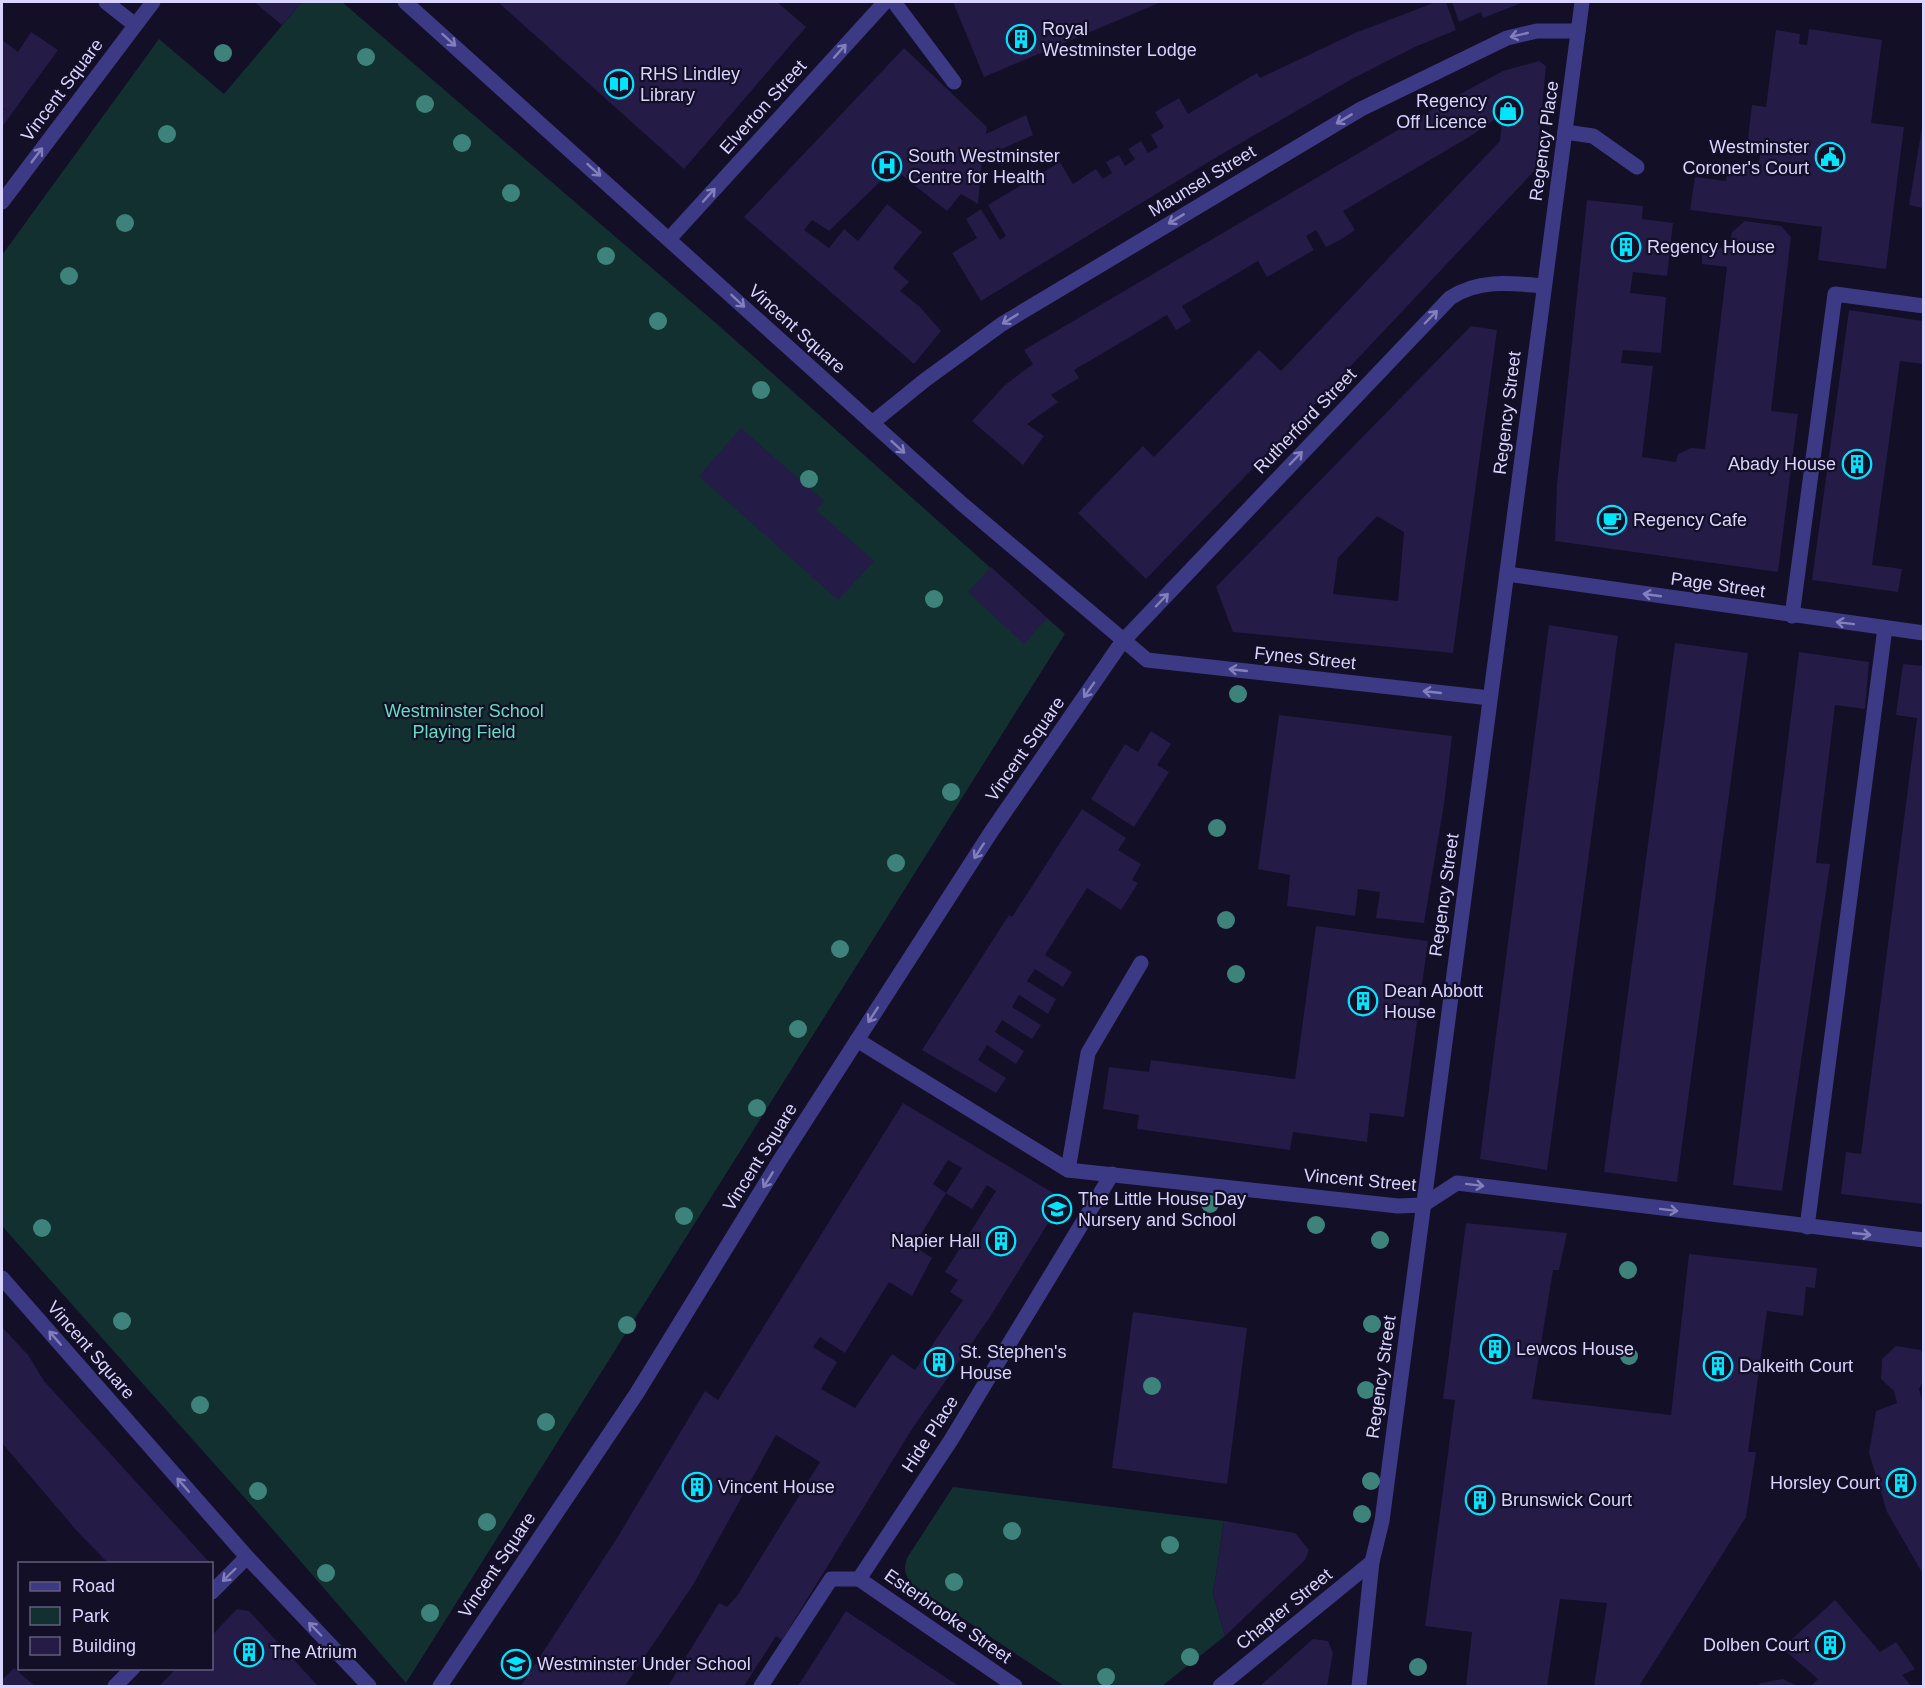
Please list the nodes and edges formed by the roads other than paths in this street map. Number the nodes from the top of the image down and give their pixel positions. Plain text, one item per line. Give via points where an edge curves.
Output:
1 (106, 2) edge
2 (153, 2) edge
3 (405, 2) edge
4 (885, 2) edge
5 (894, 2) edge
6 (1582, 2) edge
7 (135, 25) junction
8 (1578, 31) junction
9 (954, 82) dead end
10 (1565, 132) junction
11 (1637, 167) dead end
12 (2, 202) edge
13 (670, 238) junction
14 (1543, 286) junction
15 (1923, 306) edge
16 (872, 423) junction
17 (1507, 574) junction
18 (1792, 616) junction
19 (1885, 628) junction
20 (1923, 633) edge
21 (1122, 642) junction
22 (1490, 699) junction
23 (1141, 963) dead end
24 (857, 1040) junction
25 (1068, 1170) junction
26 (1112, 1174) junction
27 (1423, 1205) junction
28 (1807, 1227) junction
29 (1923, 1240) edge
30 (2, 1278) edge
31 (247, 1557) junction
32 (1372, 1562) junction
33 (859, 1579) junction
34 (213, 1591) edge
35 (131, 1670) edge
36 (115, 1686) edge
37 (369, 1686) edge
38 (440, 1686) edge
39 (761, 1686) edge
40 (1015, 1686) edge
41 (1220, 1686) edge
42 (1359, 1686) edge

1 - 7 street
2 - 7 street, Vincent Square
3 -> 13 street, Vincent Square
13 -> 4 street, Elverton Street
5 - 9 street
6 - 8 street, Regency Place
12 -> 7 street, Vincent Square
8 - 10 street, Regency Place
8 -> 16 street, Maunsel Street via 1537,31 1507,38 1361,110 1002,324
10 - 11 street via 1593,136
10 - 14 street, Regency Place
13 -> 16 street, Vincent Square
14 - 17 street, Regency Street
21 -> 14 street, Rutherford Street via 1450,298 1468,287 1485,284
15 - 18 street via 1835,294
16 -> 21 street, Vincent Square
18 -> 17 street, Page Street
17 - 22 street, Regency Street
19 -> 18 street, Page Street
19 - 20 street, Page Street
19 - 28 street
22 -> 21 street, Fynes Street via 1147,660
21 -> 24 street, Vincent Square via 991,832
22 - 27 street, Regency Street
23 - 25 street via 1088,1053
24 - 25 street, Vincent Street
24 -> 38 street, Vincent Square via 637,1394
25 - 26 street, Vincent Street
26 - 27 street, Vincent Street via 1398,1206
26 - 33 street, Hide Place via 951,1440
27 -> 28 street, Vincent Street via 1457,1183
27 - 32 street, Regency Street via 1382,1521
28 -> 29 street, Vincent Street
31 -> 30 street, Vincent Square
31 -> 34 street
37 -> 31 street, Vincent Square
32 - 41 street, Chapter Street
32 - 42 street, Regency Street
33 - 39 street via 831,1579
33 - 40 street, Esterbrooke Street
35 - 36 street

